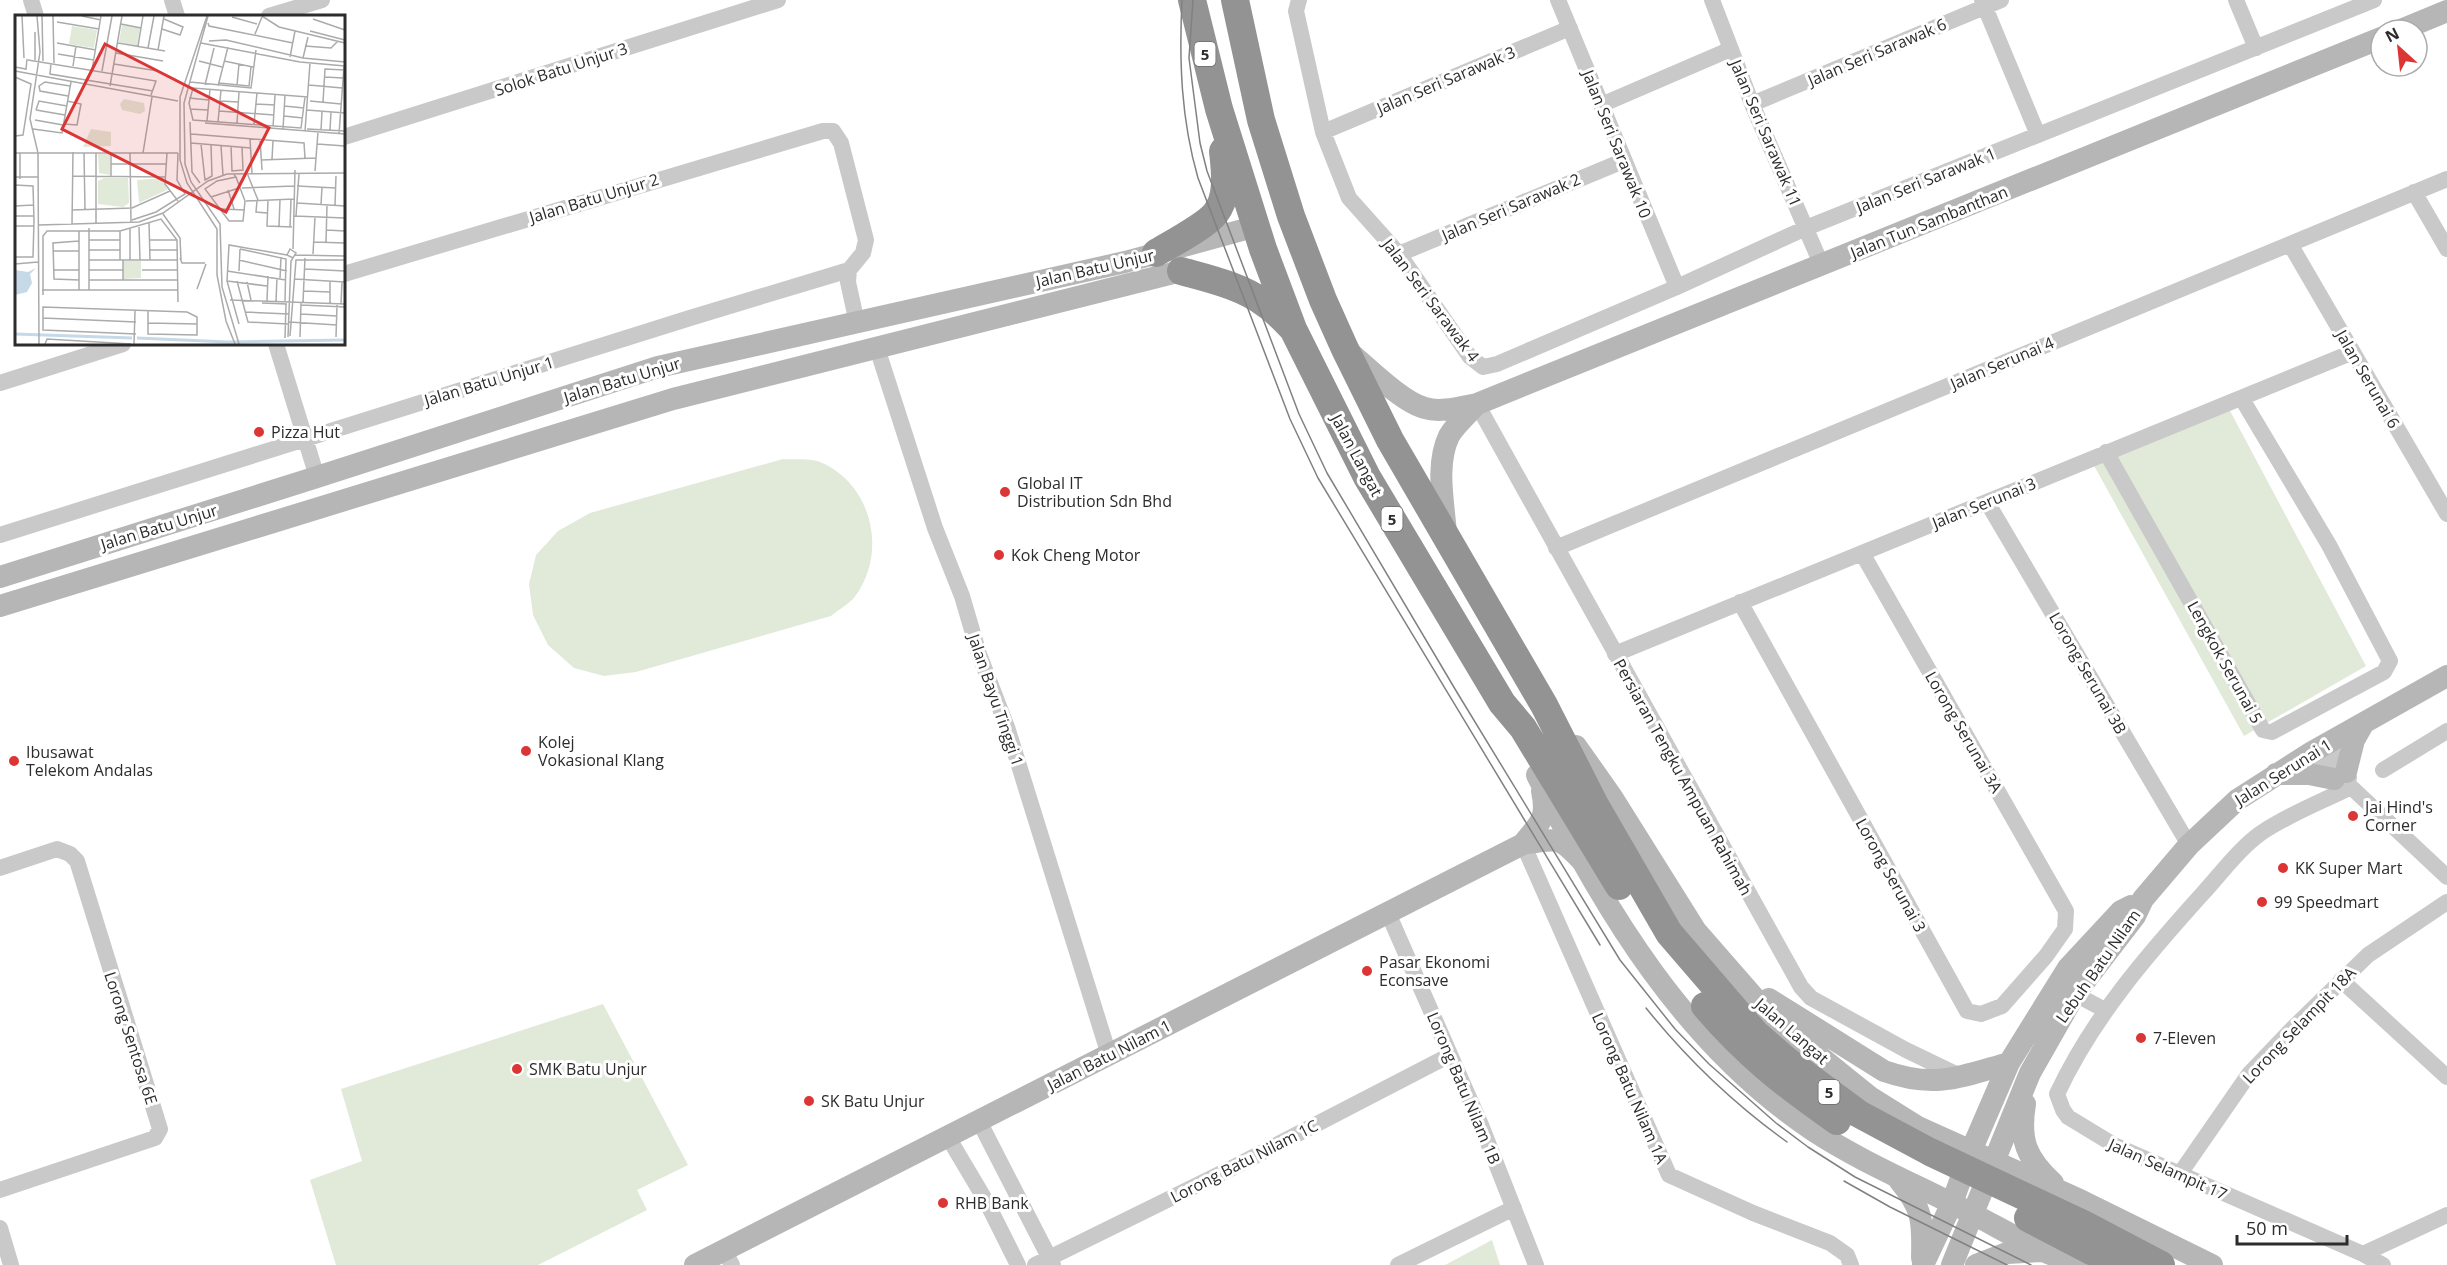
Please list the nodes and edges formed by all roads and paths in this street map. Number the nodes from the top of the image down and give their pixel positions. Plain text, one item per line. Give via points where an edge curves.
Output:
1 (31, 0) edge
2 (172, 0) edge
3 (322, 0) edge
4 (778, 0) edge
5 (1192, 0) edge
6 (1235, 0) edge
7 (1299, 0) edge
8 (1558, 0) edge
9 (1712, 0) edge
10 (2001, 0) edge
11 (2236, 0) edge
12 (2373, 0) edge
13 (1984, 3) edge
14 (2447, 11) edge
15 (36, 15) edge
16 (177, 15) edge
17 (272, 15) edge
18 (2429, 18) edge
19 (1570, 28) junction
20 (2369, 43) edge
21 (2256, 48) junction
22 (1731, 49) junction
23 (1752, 104) junction
24 (1601, 105) junction
25 (1219, 109) junction
26 (1323, 132) junction
27 (2038, 135) junction
28 (345, 137) edge
29 (1623, 161) junction
30 (2447, 178) edge
31 (2414, 192) junction
32 (1291, 216) junction
33 (1257, 226) junction
34 (1806, 228) junction
35 (2290, 244) junction
36 (2447, 249) edge
37 (1156, 253) junction
38 (1399, 254) junction
39 (1822, 266) junction
40 (849, 270) junction
41 (1181, 271) joint
42 (345, 274) edge
43 (1677, 287) junction
44 (858, 323) junction
45 (1293, 329) junction
46 (120, 345) edge
47 (276, 345) edge
48 (877, 348) junction
49 (1345, 349) junction
50 (2353, 352) junction
51 (1482, 367) joint
52 (1, 381) edge
53 (2242, 399) junction
54 (1477, 404) junction
55 (305, 438) junction
56 (2106, 452) junction
57 (317, 477) junction
58 (354, 497) junction
59 (1987, 502) junction
60 (2447, 514) edge
61 (1446, 534) junction
62 (0, 535) edge
63 (1556, 548) junction
64 (1862, 553) junction
65 (0, 577) edge
66 (1740, 602) junction
67 (0, 606) edge
68 (1615, 654) junction
69 (2447, 676) edge
70 (1502, 704) junction
71 (1544, 705) junction
72 (2362, 724) junction
73 (2447, 731) edge
74 (2320, 748) junction
75 (2383, 770) dead end
76 (2276, 774) junction
77 (2344, 780) junction
78 (1540, 782) junction
79 (1586, 810) junction
80 (1523, 844) junction
81 (2189, 845) junction
82 (1583, 862) junction
83 (0, 868) edge
84 (2447, 877) edge
85 (2143, 899) junction
86 (2447, 902) edge
87 (2066, 911) joint
88 (1388, 913) junction
89 (1731, 972) junction
90 (2341, 980) junction
91 (2075, 994) junction
92 (2105, 1010) junction
93 (1109, 1054) junction
94 (1450, 1055) junction
95 (2009, 1063) junction
96 (2030, 1073) junction
97 (1962, 1077) junction
98 (2447, 1077) edge
99 (1870, 1097) junction
100 (979, 1121) junction
101 (948, 1137) junction
102 (1843, 1147) junction
103 (1971, 1150) junction
104 (1993, 1162) junction
105 (1895, 1175) junction
106 (2179, 1175) junction
107 (0, 1190) edge
108 (2061, 1191) junction
109 (1952, 1203) junction
110 (1514, 1208) junction
111 (2106, 1213) junction
112 (1973, 1214) junction
113 (2447, 1215) edge
114 (0, 1228) edge
115 (2044, 1251) junction
116 (2363, 1254) junction
117 (728, 1258) edge
118 (1046, 1262) edge
119 (2073, 1263) edge
120 (11, 1265) edge
121 (695, 1265) edge
122 (1018, 1265) edge
123 (1398, 1265) edge
124 (1536, 1265) edge
125 (1851, 1265) edge
126 (1922, 1265) edge
127 (1952, 1265) edge
128 (1976, 1265) edge
129 (2118, 1265) edge
130 (2161, 1265) edge
131 (2212, 1265) edge
132 (2383, 1265) edge

1 - 15 street
2 - 16 street
3 - 17 street
4 - 28 street, Solok Batu Unjur 3
5 - 25 highway, 5
6 - 32 highway, 5 via 1261,120
7 - 26 street, Jalan Seri Sarawak 4 via 1296,11
8 - 19 street, Jalan Seri Sarawak 10
9 - 22 street, Jalan Seri Sarawak 11
10 - 13 street, Jalan Seri Sarawak 6
11 - 21 street
12 - 21 street, Jalan Seri Sarawak 1
13 - 23 street, Jalan Seri Sarawak 6
13 - 27 street
14 - 18 main road
19 - 24 street, Jalan Seri Sarawak 10
19 - 26 street, Jalan Seri Sarawak 3
20 - 39 main road, Jalan Tun Sambanthan
21 - 27 street, Jalan Seri Sarawak 1
22 - 23 street, Jalan Seri Sarawak 11
22 - 24 street
23 - 34 street, Jalan Seri Sarawak 11
24 - 29 street, Jalan Seri Sarawak 10
25 - 33 highway, 5
25 - 37 highway via 1226,175 1215,214
26 - 38 street, Jalan Seri Sarawak 4 via 1349,198
27 - 34 street, Jalan Seri Sarawak 1
29 - 38 street, Jalan Seri Sarawak 2
29 - 43 street, Jalan Seri Sarawak 10
30 - 31 street, Jalan Serunai 4
31 - 35 street, Jalan Serunai 4
31 - 36 street
32 - 33 highway
32 - 49 highway, 5
33 - 37 main road, Jalan Batu Unjur
33 - 45 highway, Jalan Langat / 5
34 - 39 street, Jalan Seri Sarawak 11
34 - 43 street, Jalan Seri Sarawak 1
35 - 50 street, Jalan Serunai 6
35 - 63 street, Jalan Serunai 4
37 - 44 main road, Jalan Batu Unjur
38 - 51 street, Jalan Seri Sarawak 4 via 1470,357
39 - 54 main road, Jalan Tun Sambanthan
40 - 42 street, Jalan Batu Unjur 2 via 866,240 841,143 833,131 823,131
40 - 44 street
40 - 55 street, Jalan Batu Unjur 1
41 - 45 highway via 1226,283 1267,304
41 - 48 main road, Jalan Batu Unjur
43 - 51 street, Jalan Seri Sarawak 1
44 - 57 main road, Jalan Batu Unjur via 657,367
45 - 70 highway, Jalan Langat / 5 via 1367,477
46 - 52 street
47 - 55 street
48 - 58 main road, Jalan Batu Unjur via 672,399
48 - 93 street, Jalan Bayu Tinggi 1 via 935,528 1007,727
49 - 54 main road, Jalan Tun Sambanthan via 1404,397 1425,408
49 - 61 highway, 5 via 1390,440
50 - 53 street, Jalan Serunai 3
50 - 60 street, Jalan Serunai 6
53 - 56 street, Jalan Serunai 3
53 - 56 street, Lengkok Serunai 5 via 2329,545 2390,661 2384,672 2272,732 2263,730
54 - 61 main road, Jalan Tun Sambanthan via 1450,435 1445,447 1442,475
54 - 63 street, Persiaran Tengku Ampuan Rahimah
55 - 57 street
55 - 62 street, Jalan Batu Unjur 1
56 - 59 street, Jalan Serunai 3
57 - 58 main road via 326,489
57 - 65 main road, Jalan Batu Unjur
58 - 67 main road, Jalan Batu Unjur
59 - 64 street, Jalan Serunai 3
59 - 81 street, Lorong Serunai 3B
61 - 71 highway, Jalan Langat / 5
63 - 68 street, Persiaran Tengku Ampuan Rahimah
64 - 66 street, Jalan Serunai 3
64 - 87 street, Lorong Serunai 3A
66 - 68 street, Jalan Serunai 3
66 - 87 street, Lorong Serunai 3 via 1967,1011 1981,1014 2002,1006 2065,929
68 - 97 street, Persiaran Tengku Ampuan Rahimah via 1791,972 1811,998
69 - 72 main road, Jalan Serunai 1
70 - 78 main road, Jalan Langat / 5
70 - 79 highway, Jalan Langat / 5
71 - 79 highway, Jalan Langat / 5
71 - 89 main road, Jalan Langat / 5 via 1612,797 1696,931
72 - 74 main road, Jalan Serunai 1
72 - 77 main road
73 - 75 street
74 - 76 main road, Jalan Serunai 1
74 - 77 street
76 - 77 main road
76 - 81 main road, Jalan Serunai 1 via 2237,800
77 - 84 street
77 - 92 street via 2260,834 2156,945
78 - 80 main road via 1545,816
78 - 82 main road, Jalan Langat / 5
79 - 129 highway, Jalan Langat / 5 via 1646,930 1670,965 1734,1039 1782,1083 1849,1130
79 - 130 highway, Jalan Langat / 5 via 1669,933 1729,1005 1786,1060 1859,1114
80 - 82 main road via 1549,839 1564,841
80 - 88 main road, Jalan Batu Nilam 1
80 - 125 street, Lorong Batu Nilam 1A via 1669,1175 1830,1243 1847,1255
81 - 85 main road, Jalan Serunai 1
82 - 102 main road, Jalan Langat / 5 via 1661,986 1722,1053 1773,1100
83 - 107 street, Lorong Sentosa 6E via 57,849 77,861 160,1129 154,1138
85 - 91 main road, Lebuh Batu Nilam via 2135,916
85 - 95 main road, Lebuh Batu Nilam via 2121,911 2068,968
86 - 90 street, Lorong Selampit 18A via 2368,955
88 - 93 main road, Jalan Batu Nilam 1
88 - 94 street, Lorong Batu Nilam 1B
89 - 97 main road via 1884,1071 1929,1082
89 - 99 main road, Jalan Langat / 5 via 1772,1018
90 - 98 street
90 - 106 street, Lorong Selampit 18A via 2249,1074
91 - 92 street
91 - 96 main road, Lebuh Batu Nilam
92 - 106 street, Jalan Selampit 17 via 2057,1094 2063,1110 2075,1123 2114,1145
93 - 100 main road, Jalan Batu Nilam 1
94 - 110 street, Lorong Batu Nilam 1B
94 - 118 street, Lorong Batu Nilam 1C
95 - 97 main road
95 - 103 main road, Lebuh Batu Nilam
96 - 104 main road, Lebuh Batu Nilam
96 - 108 main road via 2022,1133 2026,1151 2035,1167
99 - 102 main road via 1899,1125 1898,1143 1887,1154
99 - 103 main road, Jalan Langat / 5 via 1918,1127
100 - 101 main road, Jalan Batu Nilam 1
100 - 118 street
101 - 117 main road, Jalan Batu Nilam 1
101 - 122 street
102 - 105 main road, Jalan Langat / 5
103 - 104 main road, Jalan Langat / 5
103 - 109 main road, Lebuh Batu Nilam
104 - 108 main road, Jalan Langat / 5
104 - 112 main road, Lebuh Batu Nilam
105 - 109 main road, Jalan Langat / 5
105 - 126 main road via 1915,1199 1920,1215
106 - 116 street, Jalan Selampit 17
108 - 111 main road, Jalan Langat / 5
109 - 112 main road, Jalan Langat / 5
109 - 126 main road, Lebuh Batu Nilam
110 - 123 street
110 - 124 street, Lorong Batu Nilam 1B
111 - 119 main road via 2068,1207 2050,1215 2046,1230 2052,1245
111 - 131 main road, Jalan Langat / 5
112 - 115 main road, Jalan Langat / 5
112 - 127 main road, Lebuh Batu Nilam
113 - 116 street
114 - 120 street
115 - 119 main road, Jalan Langat / 5
115 - 128 main road via 2007,1253
116 - 132 street, Jalan Selampit 17
117 - 121 main road, Jalan Batu Nilam 1

